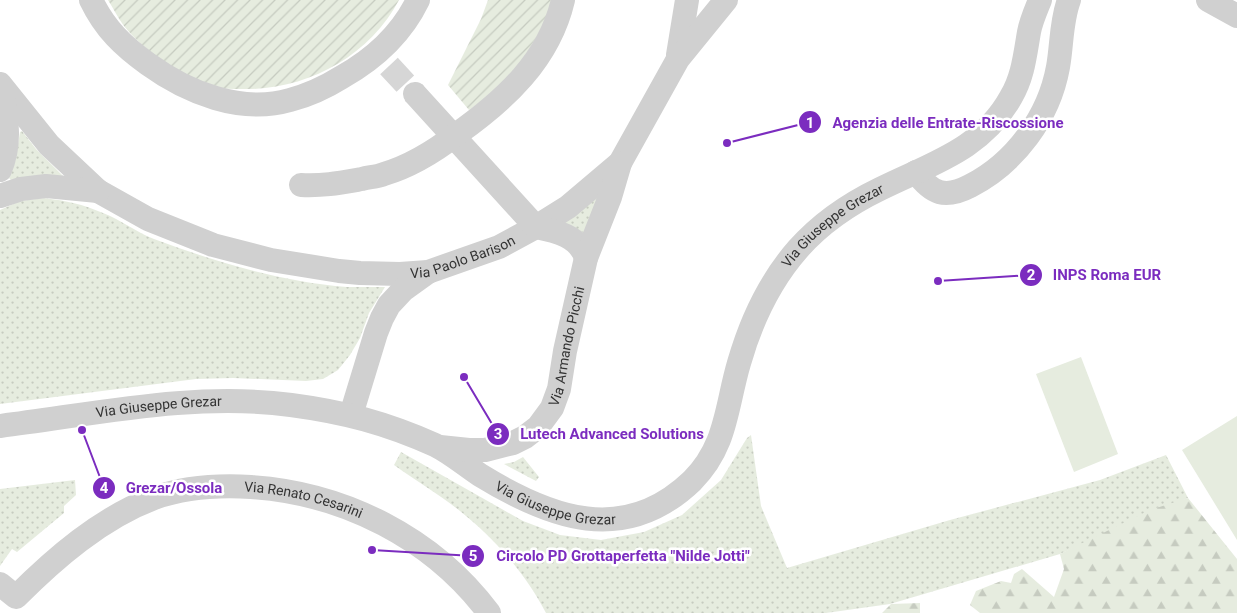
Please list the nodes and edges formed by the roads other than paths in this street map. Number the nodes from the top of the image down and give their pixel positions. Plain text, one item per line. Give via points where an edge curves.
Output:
1 (91, 0) edge
2 (418, 0) edge
3 (562, 0) edge
4 (687, 0) edge
5 (726, 0) edge
6 (1020, 0) edge
7 (1040, 0) edge
8 (1069, 0) edge
9 (1208, 0) edge
10 (1237, 16) edge
11 (1029, 30) junction
12 (678, 59) junction
13 (0, 84) edge
14 (415, 94) tunnel mouth
15 (454, 137) junction
16 (620, 162) junction
17 (0, 170) edge
18 (916, 172) junction
19 (302, 185) dead end
20 (90, 191) junction
21 (0, 196) edge
22 (536, 227) junction
23 (586, 258) junction
24 (428, 272) junction
25 (351, 415) junction
26 (0, 426) edge
27 (438, 447) junction
28 (7, 598) edge
29 (489, 613) edge

1 - 2 street via 109,30 165,77 188,89 241,104 278,103 310,94 358,68 382,60
3 - 15 street via 548,40 519,84
4 - 12 street
5 - 12 street, Via Paolo Barison
6 - 11 street
7 - 11 street
8 - 18 street via 1053,86 1027,137 987,176 965,189 942,193 928,186
9 - 10 street
11 - 18 street, Via Giuseppe Grezar via 1024,63 1008,104 976,139 954,154
12 - 16 street, Via Paolo Barison
13 - 17 street via 8,133
13 - 20 street, Via Paolo Barison
14 - 15 street
15 - 19 street via 425,157 384,175 324,186
15 - 22 street
16 - 22 street, Via Paolo Barison via 574,203
16 - 23 street, Via Armando Picchi
18 - 27 street, Via Giuseppe Grezar via 843,209 815,232 787,263 765,296 750,328 716,449 695,477 661,504 612,519 560,514 517,496
20 - 21 street via 46,186
20 - 24 street, Via Paolo Barison via 213,245 271,260 376,274
22 - 23 street via 573,240
22 - 24 street, Via Paolo Barison via 486,253
23 - 27 street, Via Armando Picchi via 559,389 542,423 530,434 499,447 469,450
24 - 25 street via 403,290 382,318
25 - 26 street, Via Giuseppe Grezar via 265,402 214,400
25 - 27 street, Via Giuseppe Grezar
28 - 29 street, Via Renato Cesarini via 82,538 152,499 196,488 243,487 314,497 380,522 433,555

